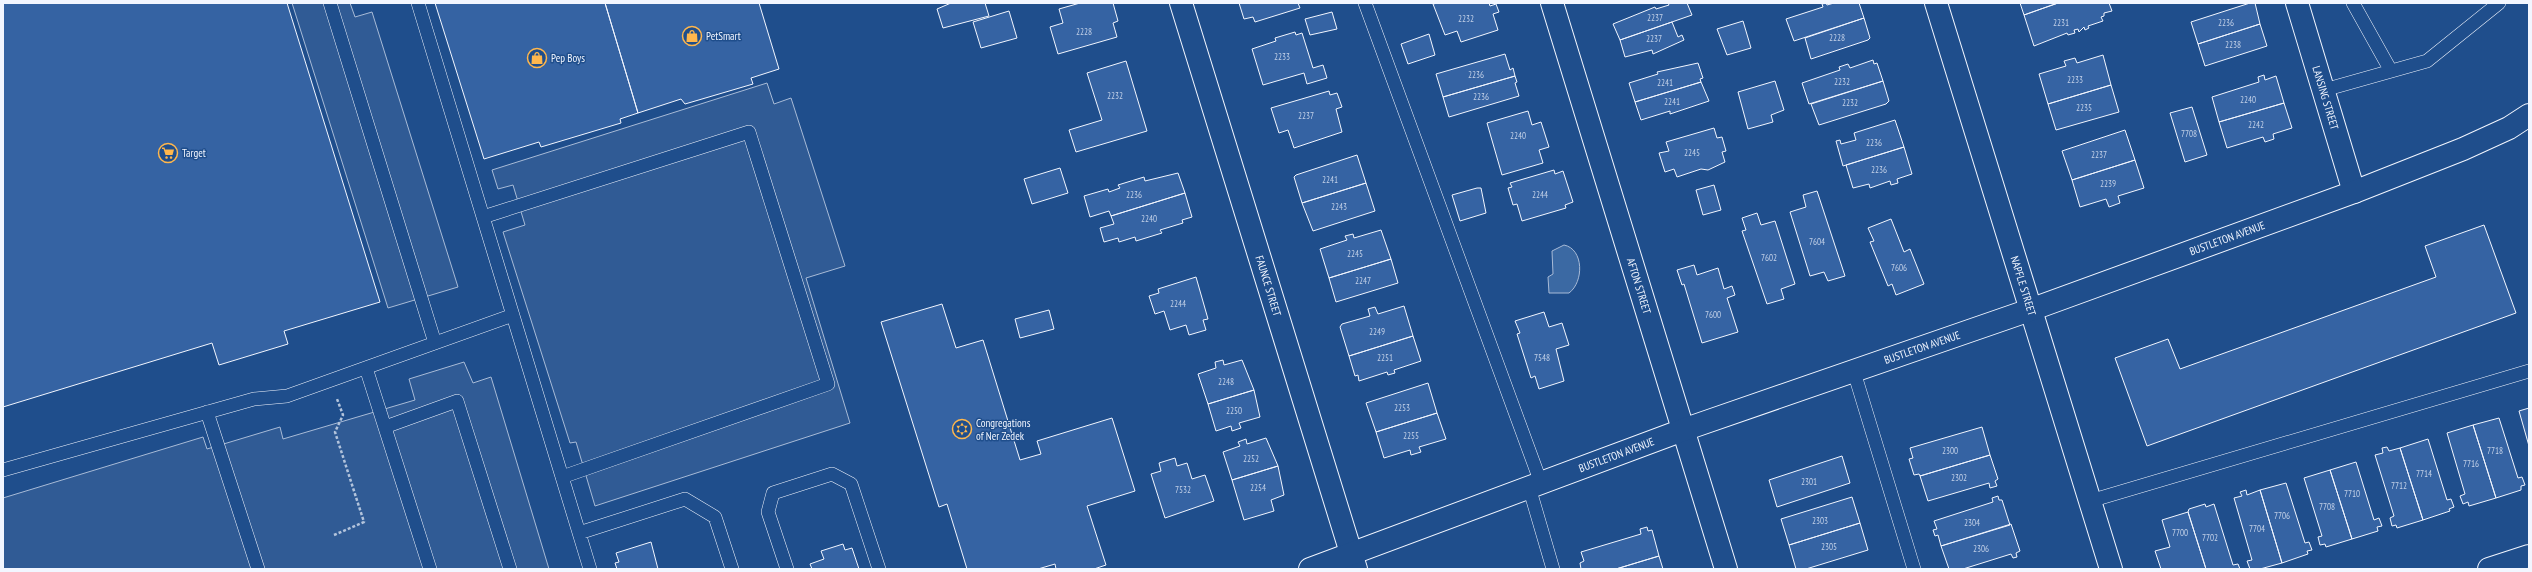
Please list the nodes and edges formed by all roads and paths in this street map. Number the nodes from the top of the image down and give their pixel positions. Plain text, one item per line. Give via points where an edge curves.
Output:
1 (330, 3) edge
2 (418, 3) edge
3 (1181, 3) edge
4 (1365, 3) edge
5 (1552, 3) edge
6 (1936, 3) edge
7 (2297, 3) edge
8 (2353, 3) edge
9 (2499, 3) edge
10 (2391, 71) junction
11 (2324, 90) junction
12 (2529, 115) edge
13 (2354, 192) junction
14 (483, 217) junction
15 (2030, 310) junction
16 (513, 315) junction
17 (435, 343) junction
18 (366, 368) junction
19 (2529, 371) edge
20 (1854, 372) junction
21 (330, 380) junction
22 (207, 412) junction
23 (385, 427) junction
24 (1683, 430) junction
25 (3, 470) edge
26 (562, 477) junction
27 (1535, 485) junction
28 (2090, 502) junction
29 (579, 533) junction
30 (334, 535) dead end
31 (2529, 556) edge
32 (1354, 561) edge
33 (258, 569) edge
34 (430, 569) edge
35 (510, 569) edge
36 (590, 569) edge
37 (732, 569) edge
38 (787, 569) edge
39 (879, 569) edge
40 (1310, 569) edge
41 (1553, 569) edge
42 (1726, 569) edge
43 (1914, 569) edge
44 (2111, 569) edge
45 (2489, 569) edge

1 - 17 lane
2 - 14 lane
3 - 32 street, FAUNCE STREET
4 - 27 lane
5 - 24 street, AFTON STREET
6 - 15 street, NAPFLE STREET
7 - 11 street, LANSING STREET
8 - 10 lane
9 - 10 lane via 2427,61
10 - 11 lane
11 - 13 street, LANSING STREET
12 - 13 street, BUSTLETON AVENUE via 2509,128 2463,149
13 - 15 street, BUSTLETON AVENUE
14 - 16 lane
14 - 26 lane via 749,132 828,384
15 - 20 street, BUSTLETON AVENUE
15 - 28 street, NAPFLE STREET
16 - 17 lane
16 - 26 lane
17 - 18 lane
18 - 21 lane
18 - 23 lane
19 - 28 lane
20 - 24 street, BUSTLETON AVENUE
20 - 43 lane
21 - 22 lane via 287,396 254,399
21 - 30 path via 343,415 336,432 364,522
22 - 25 lane
22 - 33 lane
23 - 34 lane
23 - 35 lane via 458,401
24 - 27 street, BUSTLETON AVENUE
24 - 42 street, AFTON STREET
26 - 29 lane
27 - 32 street, BUSTLETON AVENUE
27 - 41 lane
28 - 44 street, NAPFLE STREET
29 - 36 lane
29 - 37 lane via 685,499 715,516
31 - 45 street
32 - 40 street, BUSTLETON AVENUE
38 - 39 lane via 768,512 773,493 832,474 851,484

